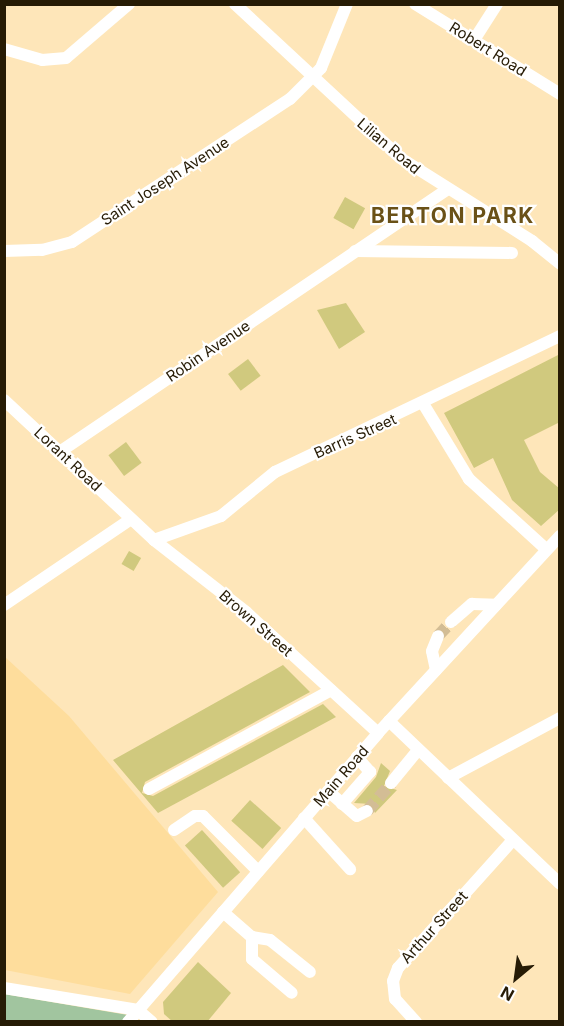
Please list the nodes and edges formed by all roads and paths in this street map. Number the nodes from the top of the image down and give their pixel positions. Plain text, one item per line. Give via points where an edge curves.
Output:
1 (129, 4) edge
2 (236, 4) edge
3 (347, 4) edge
4 (415, 4) edge
5 (497, 4) edge
6 (474, 40) junction
7 (4, 49) edge
8 (314, 79) junction
9 (560, 94) edge
10 (447, 190) junction
11 (4, 251) edge
12 (355, 251) junction
13 (512, 253) dead end
14 (560, 264) edge
15 (560, 336) edge
16 (4, 400) edge
17 (424, 405) junction
18 (61, 451) junction
19 (131, 519) junction
20 (560, 536) edge
21 (154, 540) junction
22 (546, 549) junction
23 (4, 605) edge
24 (495, 605) junction
25 (451, 622) tunnel mouth
26 (438, 636) tunnel mouth
27 (436, 670) junction
28 (331, 690) junction
29 (560, 718) edge
30 (389, 721) junction
31 (378, 733) junction
32 (418, 750) junction
33 (357, 757) junction
34 (448, 778) junction
35 (391, 783) tunnel mouth
36 (149, 789) dead end
37 (328, 791) junction
38 (342, 804) junction
39 (367, 811) dead end
40 (304, 818) junction
41 (174, 830) dead end
42 (513, 840) junction
43 (350, 869) dead end
44 (258, 871) junction
45 (560, 884) edge
46 (223, 912) junction
47 (252, 938) junction
48 (310, 972) dead end
49 (4, 988) edge
50 (292, 993) dead end
51 (138, 1010) junction
52 (128, 1022) edge
53 (152, 1022) edge
54 (416, 1022) edge

1 - 7 street via 66,58 42,60
2 - 8 street, Lilian Road
3 - 8 street
4 - 6 street, Robert Road
5 - 6 street
6 - 9 street, Robert Road
8 - 10 street, Lilian Road via 402,159
8 - 11 street, Saint Joseph Avenue via 72,242 42,250
10 - 12 street, Robin Avenue
10 - 14 street, Lilian Road via 532,242
12 - 13 street
12 - 18 street, Robin Avenue
15 - 17 street, Barris Street
16 - 18 street, Lorant Road
17 - 21 street, Barris Street via 268,476 221,516
17 - 22 street via 470,479
18 - 19 street, Lorant Road
19 - 21 street, Brown Street
19 - 23 street
20 - 22 street, Main Road
21 - 28 street, Brown Street via 246,612
22 - 24 street, Main Road
24 - 25 street via 472,604
24 - 27 street, Main Road
26 - 27 street via 432,651
27 - 30 street, Main Road
28 - 31 street, Brown Street
28 - 36 street
29 - 34 street
30 - 31 street, Main Road
30 - 32 street
31 - 33 street, Main Road
32 - 34 street
32 - 35 street
33 - 37 street, Main Road
33 - 38 street via 370,772
34 - 42 street
37 - 38 street
37 - 40 street, Main Road
38 - 39 street via 358,817
40 - 43 street
40 - 44 street, Main Road
41 - 44 street via 195,816 203,816
42 - 45 street
42 - 54 street, Arthur Street via 395,974 395,999
44 - 46 street, Main Road
46 - 47 street
46 - 51 street, Main Road
47 - 48 street via 270,940
47 - 50 street via 252,958
49 - 51 street
51 - 52 street, Main Road
51 - 53 street

